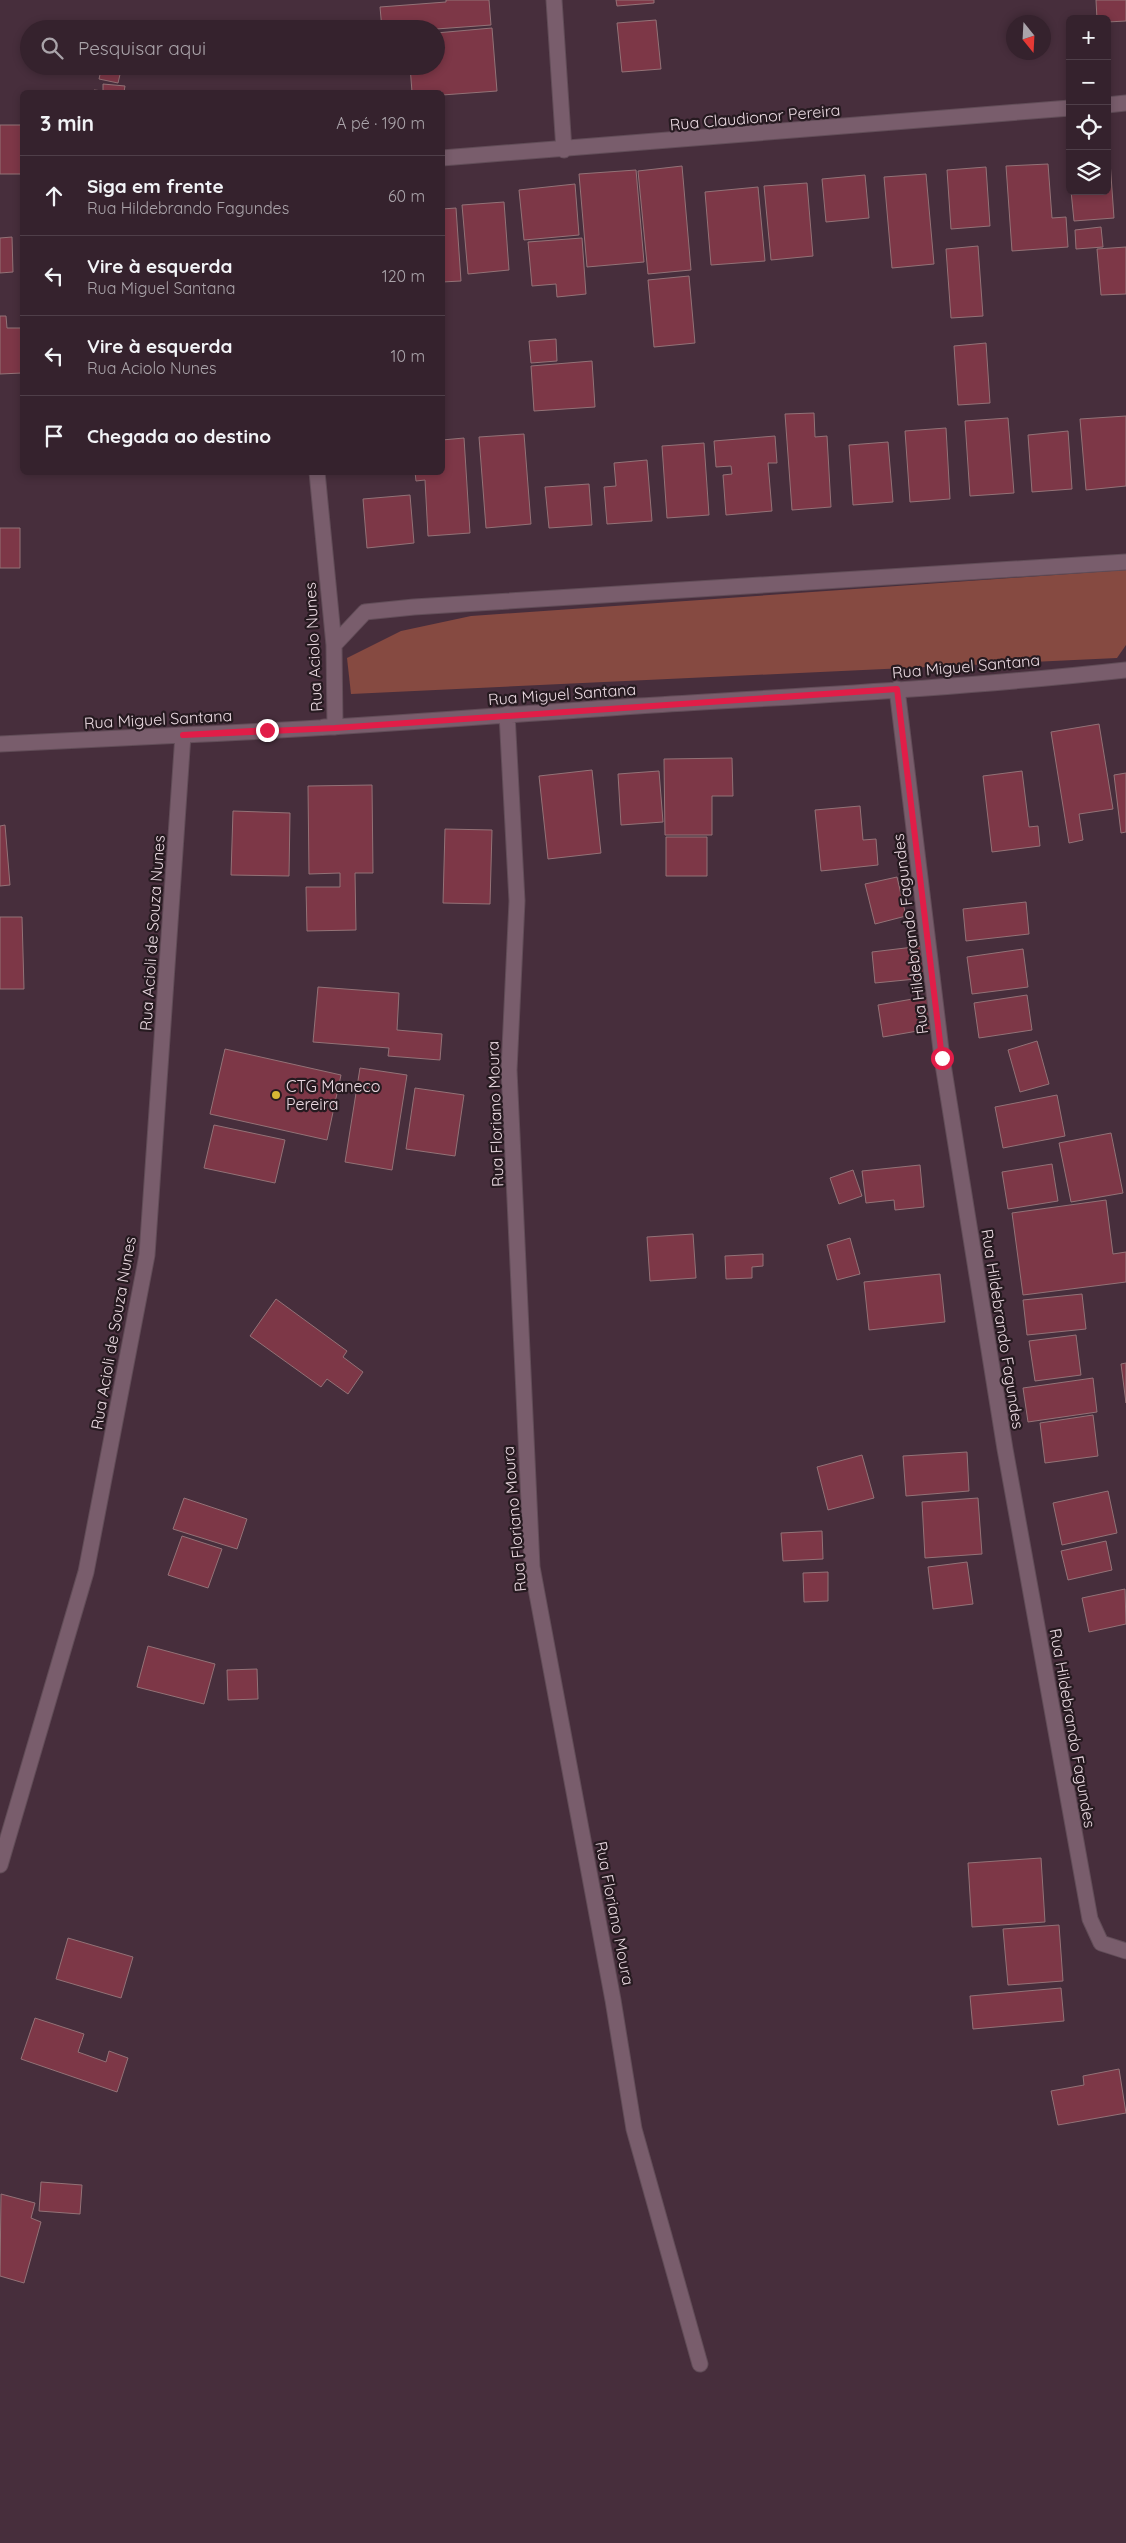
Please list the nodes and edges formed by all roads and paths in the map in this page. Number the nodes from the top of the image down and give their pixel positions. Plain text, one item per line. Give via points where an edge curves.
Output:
1 (554, 0) edge
2 (1126, 104) edge
3 (1111, 105) edge
4 (1066, 108) edge
5 (564, 150) junction
6 (445, 158) edge
7 (317, 475) edge
8 (1126, 562) edge
9 (334, 645) junction
10 (1126, 670) edge
11 (897, 689) junction
12 (508, 714) junction
13 (183, 735) junction
14 (0, 744) edge
15 (0, 1865) edge
16 (1126, 1952) edge
17 (700, 2364) dead end

1 - 5 street
2 - 3 street
4 - 5 street, Rua Claudionor Pereira
5 - 6 street, Rua Claudionor Pereira
7 - 9 street, Rua Aciolo Nunes
8 - 9 street via 365,612
9 - 13 street, Rua Aciolo Nunes via 335,727
10 - 11 street, Rua Miguel Santana
11 - 12 street, Rua Miguel Santana
11 - 16 street, Rua Hildebrando Fagundes via 942,1058 1005,1449 1084,1890 1090,1919 1101,1943
12 - 13 street, Rua Miguel Santana via 335,728
12 - 17 street, Rua Floriano Moura via 517,901 509,1070 532,1567 612,1990 634,2129
13 - 14 street, Rua Miguel Santana
13 - 15 street, Rua Acioli de Souza Nunes via 147,1255 86,1572

